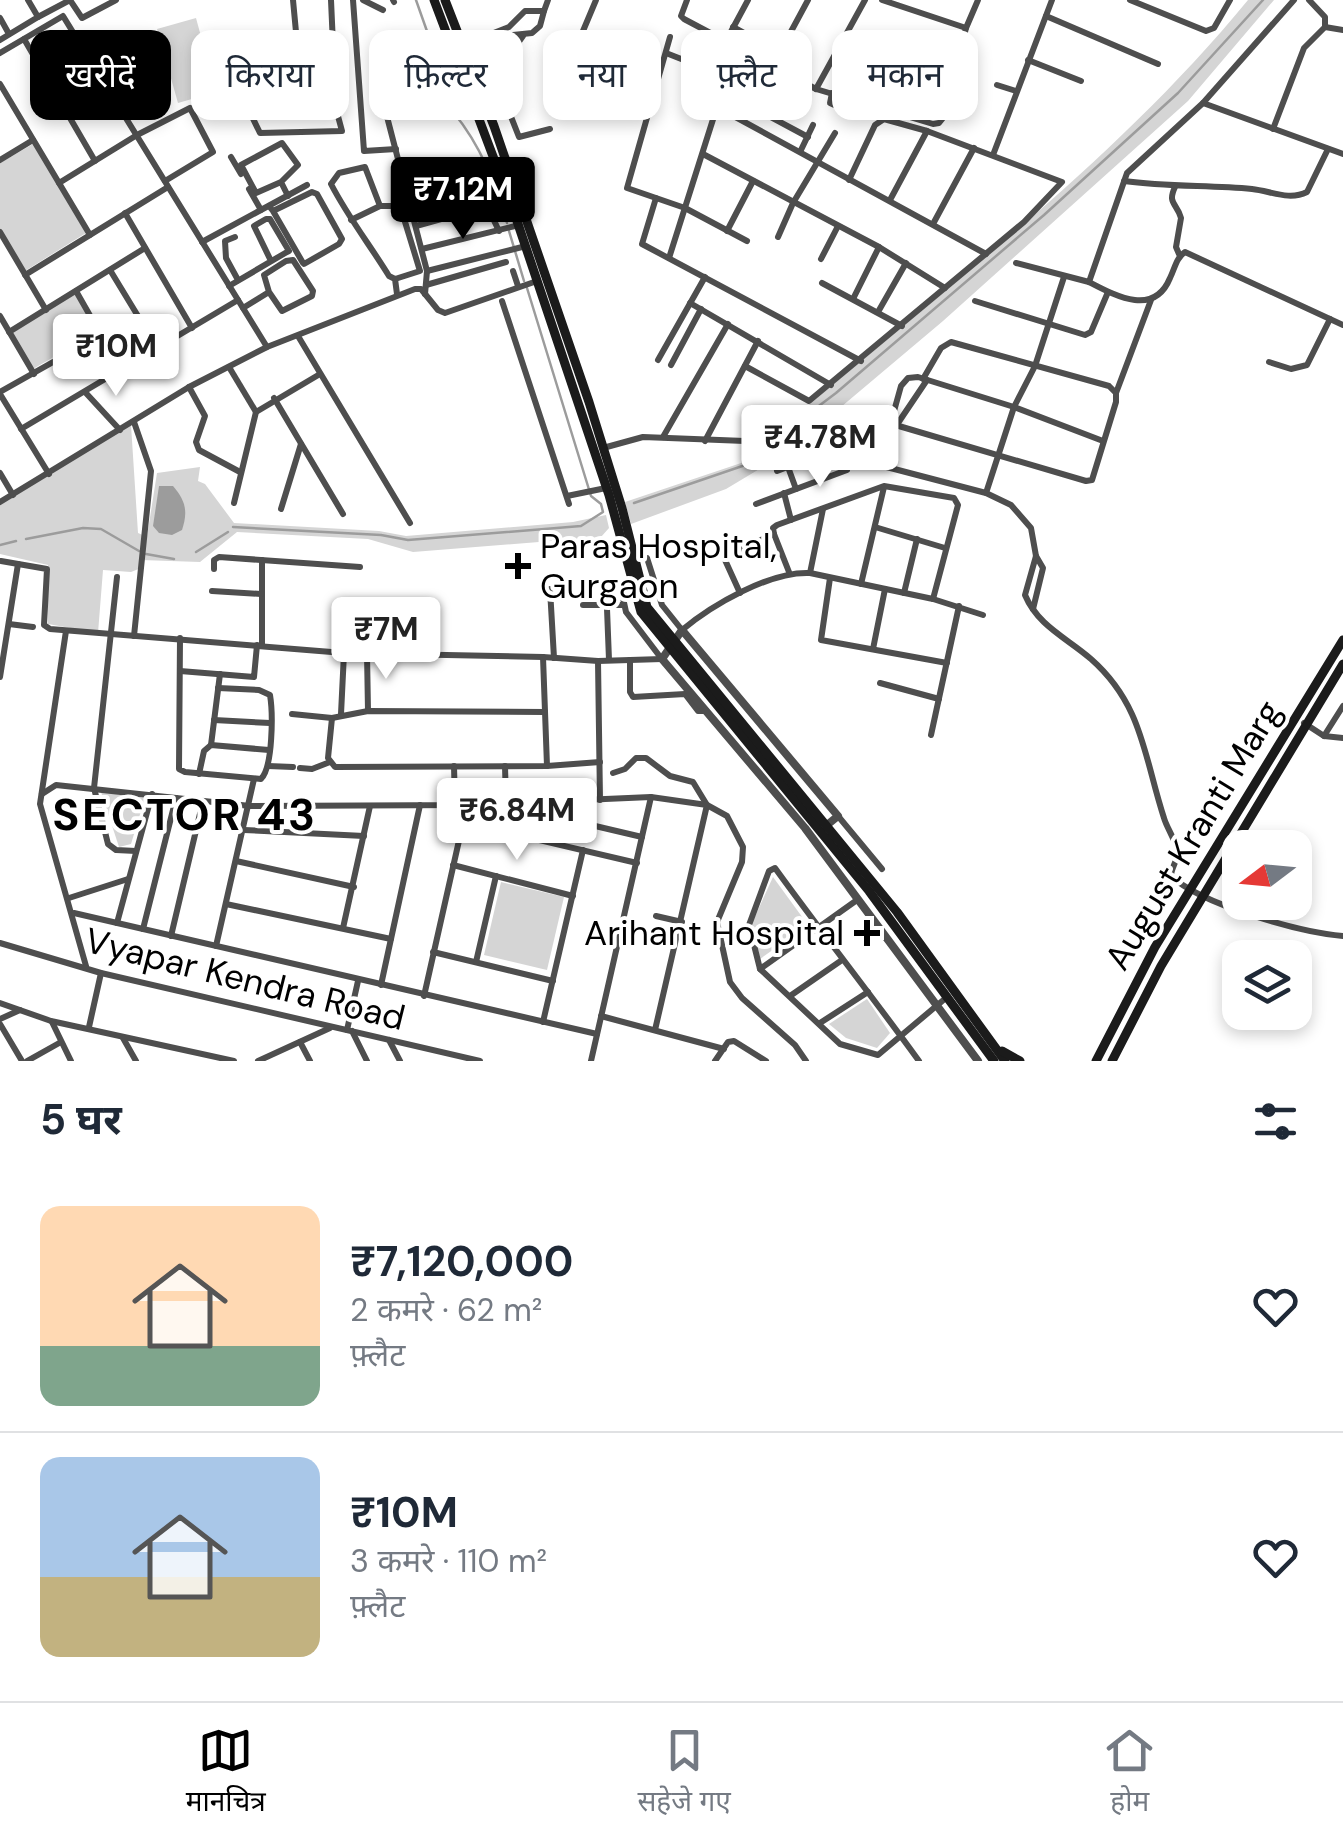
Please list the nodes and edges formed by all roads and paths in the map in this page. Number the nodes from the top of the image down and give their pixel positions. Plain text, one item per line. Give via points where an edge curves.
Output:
1 (28, 0) edge
2 (70, 0) edge
3 (116, 0) edge
4 (293, 0) edge
5 (331, 0) edge
6 (353, 0) edge
7 (363, 0) edge
8 (434, 0) edge
9 (445, 0) edge
10 (548, 0) edge
11 (596, 0) edge
12 (688, 0) edge
13 (748, 0) edge
14 (808, 0) edge
15 (865, 0) edge
16 (882, 0) edge
17 (968, 0) edge
18 (1052, 0) edge
19 (1130, 0) edge
20 (1230, 0) edge
21 (1294, 0) edge
22 (1309, 0) edge
23 (978, 2) edge
24 (382, 10) dead end
25 (544, 12) junction
26 (1046, 16) junction
27 (38, 17) junction
28 (0, 18) edge
29 (509, 26) junction
30 (733, 27) junction
31 (1325, 27) junction
32 (966, 28) joint
33 (295, 30) edge
34 (332, 30) edge
35 (457, 30) edge
36 (500, 30) edge
37 (511, 30) edge
38 (583, 30) edge
39 (706, 30) edge
40 (732, 30) edge
41 (739, 30) edge
42 (792, 30) edge
43 (849, 30) edge
44 (1343, 30) edge
45 (523, 36) edge
46 (5, 37) edge
47 (670, 37) dead end
48 (24, 39) junction
49 (11, 47) junction
50 (0, 53) edge
51 (666, 53) junction
52 (681, 58) edge
53 (832, 60) edge
54 (1028, 60) junction
55 (1158, 64) dead end
56 (1081, 82) dead end
57 (0, 84) edge
58 (997, 85) dead end
59 (812, 87) edge
60 (816, 89) junction
61 (1016, 91) junction
62 (832, 93) edge
63 (1203, 103) junction
64 (12, 104) junction
65 (0, 112) edge
66 (254, 120) edge
67 (339, 120) edge
68 (389, 120) edge
69 (491, 120) edge
70 (512, 120) edge
71 (714, 120) edge
72 (743, 120) edge
73 (776, 120) edge
74 (814, 126) dead end
75 (550, 128) dead end
76 (1273, 128) junction
77 (927, 131) junction
78 (835, 133) dead end
79 (136, 136) junction
80 (808, 137) junction
81 (33, 140) junction
82 (396, 148) junction
83 (974, 148) junction
84 (1328, 148) junction
85 (801, 150) junction
86 (703, 154) junction
87 (1343, 154) edge
88 (993, 155) junction
89 (231, 157) dead end
90 (0, 160) edge
91 (96, 161) junction
92 (817, 162) junction
93 (848, 180) junction
94 (753, 181) junction
95 (1124, 181) junction
96 (281, 182) junction
97 (59, 183) junction
98 (166, 184) junction
99 (307, 185) dead end
100 (1175, 187) junction
101 (449, 194) dead end
102 (288, 196) junction
103 (656, 198) junction
104 (890, 200) junction
105 (793, 203) junction
106 (380, 206) junction
107 (508, 207) junction
108 (271, 208) junction
109 (686, 208) junction
110 (260, 210) junction
111 (489, 210) junction
112 (125, 213) junction
113 (350, 220) junction
114 (934, 224) junction
115 (416, 226) junction
116 (838, 226) junction
117 (508, 228) junction
118 (727, 230) junction
119 (0, 232) edge
120 (90, 235) junction
121 (234, 237) dead end
122 (778, 237) dead end
123 (747, 241) dead end
124 (202, 242) junction
125 (522, 247) junction
126 (879, 247) junction
127 (145, 248) junction
128 (422, 249) junction
129 (986, 254) junction
130 (1179, 255) junction
131 (669, 258) junction
132 (820, 258) dead end
133 (272, 261) junction
134 (506, 262) dead end
135 (906, 262) junction
136 (1016, 263) dead end
137 (110, 270) junction
138 (427, 271) junction
139 (514, 271) dead end
140 (26, 275) junction
141 (705, 277) junction
142 (1064, 277) junction
143 (238, 280) junction
144 (394, 280) junction
145 (534, 281) junction
146 (1089, 282) junction
147 (822, 283) dead end
148 (426, 285) junction
149 (519, 285) junction
150 (229, 286) junction
151 (945, 288) junction
152 (76, 291) junction
153 (269, 292) junction
154 (1108, 292) junction
155 (397, 294) junction
156 (425, 295) junction
157 (238, 300) junction
158 (853, 300) junction
159 (1150, 300) junction
160 (502, 301) dead end
161 (976, 302) dead end
162 (690, 303) junction
163 (243, 308) junction
164 (701, 308) junction
165 (46, 310) junction
166 (878, 312) junction
167 (0, 316) edge
168 (1330, 318) junction
169 (1048, 322) junction
170 (728, 324) junction
171 (1343, 325) edge
172 (902, 326) junction
173 (192, 328) junction
174 (9, 332) junction
175 (101, 335) junction
176 (298, 336) junction
177 (758, 340) junction
178 (267, 347) junction
179 (158, 349) junction
180 (658, 360) dead end
181 (861, 361) junction
182 (1269, 362) dead end
183 (672, 365) dead end
184 (745, 366) junction
185 (1035, 366) junction
186 (230, 367) junction
187 (121, 370) junction
188 (34, 374) junction
189 (320, 374) junction
190 (925, 379) junction
191 (830, 385) junction
192 (189, 388) junction
193 (84, 392) junction
194 (1116, 392) junction
195 (0, 393) edge
196 (274, 398) junction
197 (1014, 407) junction
198 (256, 412) junction
199 (134, 422) junction
200 (894, 425) junction
201 (22, 429) junction
202 (120, 430) junction
203 (663, 437) junction
204 (1102, 441) junction
205 (705, 442) junction
206 (302, 444) junction
207 (603, 448) junction
208 (998, 454) junction
209 (810, 458) dead end
210 (879, 464) junction
211 (788, 467) junction
212 (847, 470) dead end
213 (778, 471) dead end
214 (240, 472) junction
215 (0, 473) edge
216 (49, 474) junction
217 (884, 486) junction
218 (796, 489) junction
219 (601, 490) junction
220 (784, 493) junction
221 (986, 493) junction
222 (14, 495) junction
223 (0, 502) edge
224 (234, 503) dead end
225 (756, 504) dead end
226 (281, 508) dead end
227 (823, 508) junction
228 (342, 514) dead end
229 (791, 520) junction
230 (410, 523) dead end
231 (875, 526) junction
232 (774, 534) junction
233 (917, 540) junction
234 (945, 548) junction
235 (1036, 556) junction
236 (647, 558) dead end
237 (262, 560) junction
238 (1, 561) edge
239 (18, 564) junction
240 (360, 567) dead end
241 (214, 569) dead end
242 (789, 572) junction
243 (810, 574) junction
244 (118, 577) dead end
245 (830, 578) junction
246 (606, 582) dead end
247 (620, 584) dead end
248 (861, 584) junction
249 (550, 589) dead end
250 (886, 589) junction
251 (212, 591) dead end
252 (740, 593) junction
253 (261, 594) junction
254 (904, 594) junction
255 (933, 600) junction
256 (584, 605) dead end
257 (607, 605) junction
258 (624, 605) junction
259 (959, 606) junction
260 (1032, 610) junction
261 (982, 615) dead end
262 (8, 624) junction
263 (33, 627) dead end
264 (66, 631) junction
265 (683, 631) junction
266 (111, 636) junction
267 (134, 636) junction
268 (180, 638) junction
269 (1343, 640) edge
270 (259, 645) junction
271 (873, 650) junction
272 (669, 651) junction
273 (344, 653) junction
274 (367, 653) junction
275 (542, 657) junction
276 (554, 658) junction
277 (610, 660) junction
278 (630, 660) junction
279 (598, 661) junction
280 (946, 662) junction
281 (1343, 664) edge
282 (180, 671) junction
283 (220, 674) junction
284 (0, 678) edge
285 (880, 683) dead end
286 (218, 688) junction
287 (939, 699) junction
288 (1343, 706) edge
289 (368, 711) junction
290 (706, 711) junction
291 (545, 712) junction
292 (292, 714) dead end
293 (341, 714) junction
294 (1295, 716) junction
295 (332, 718) junction
296 (214, 720) junction
297 (270, 723) junction
298 (1306, 724) junction
299 (931, 735) dead end
300 (1324, 736) junction
301 (1343, 738) edge
302 (211, 745) junction
303 (269, 750) junction
304 (330, 762) junction
305 (600, 762) junction
306 (268, 766) junction
307 (454, 766) junction
308 (505, 766) junction
309 (547, 766) junction
310 (613, 773) dead end
311 (199, 774) junction
312 (254, 779) junction
313 (94, 788) junction
314 (42, 794) junction
315 (152, 794) junction
316 (651, 797) junction
317 (176, 798) junction
318 (600, 800) junction
319 (203, 801) junction
320 (535, 802) junction
321 (454, 804) junction
322 (467, 804) junction
323 (506, 804) junction
324 (420, 805) junction
325 (707, 805) junction
326 (250, 806) junction
327 (370, 806) junction
328 (838, 816) junction
329 (462, 822) junction
330 (827, 824) junction
331 (244, 830) junction
332 (364, 836) junction
333 (642, 837) junction
334 (136, 850) junction
335 (584, 850) junction
336 (236, 860) junction
337 (637, 863) junction
338 (453, 865) junction
339 (882, 869) dead end
340 (496, 876) junction
341 (128, 878) junction
342 (354, 887) junction
343 (869, 891) junction
344 (1189, 891) junction
345 (573, 896) junction
346 (1202, 897) junction
347 (69, 898) junction
348 (858, 899) junction
349 (226, 904) junction
350 (74, 913) junction
351 (656, 916) dead end
352 (682, 922) junction
353 (117, 923) junction
354 (818, 927) junction
355 (343, 928) junction
356 (142, 929) junction
357 (171, 936) junction
358 (1343, 936) edge
359 (391, 939) junction
360 (0, 943) edge
361 (216, 946) junction
362 (433, 952) junction
363 (843, 960) junction
364 (476, 962) junction
365 (86, 966) junction
366 (760, 968) junction
367 (101, 972) junction
368 (358, 981) junction
369 (553, 981) junction
370 (381, 985) junction
371 (868, 992) junction
372 (424, 996) junction
373 (790, 996) junction
374 (947, 996) junction
375 (0, 1003) edge
376 (937, 1004) junction
377 (21, 1010) junction
378 (601, 1016) junction
379 (51, 1021) junction
380 (0, 1022) edge
381 (543, 1022) junction
382 (820, 1024) junction
383 (332, 1026) junction
384 (88, 1027) junction
385 (655, 1030) junction
386 (350, 1031) junction
387 (597, 1034) junction
388 (900, 1034) junction
389 (123, 1038) junction
390 (389, 1040) junction
391 (61, 1042) junction
392 (300, 1042) junction
393 (995, 1048) junction
394 (724, 1049) junction
395 (468, 1059) edge
396 (717, 1060) edge
397 (24, 1061) edge
398 (71, 1061) edge
399 (136, 1061) edge
400 (234, 1061) edge
401 (258, 1061) edge
402 (310, 1061) edge
403 (367, 1061) edge
404 (400, 1061) edge
405 (480, 1061) edge
406 (591, 1061) edge
407 (766, 1061) edge
408 (806, 1061) edge
409 (919, 1061) edge
410 (978, 1061) edge
411 (994, 1061) edge
412 (1005, 1061) edge
413 (1020, 1061) edge
414 (1096, 1061) edge
415 (1112, 1061) edge

1 - 27 street
2 - 3 street via 82,18
2 - 27 street
4 - 33 street
5 - 34 street
6 - 82 street via 364,151
7 - 24 street
8 - 107 main road
9 - 35 main road
10 - 25 street
11 - 38 street
12 - 39 street via 681,16
13 - 30 street
14 - 42 street
15 - 43 street
16 - 32 street
17 - 23 street
18 - 26 street
19 - 20 street via 1206,31
21 - 63 street
22 - 31 street via 1325,17
23 - 32 street
25 - 29 street via 525,11
25 - 45 street via 540,26
26 - 54 street
26 - 55 street
27 - 46 street
28 - 46 street
29 - 36 street
29 - 37 street
30 - 40 street
30 - 41 street
31 - 44 street
31 - 76 street via 1304,48
46 - 49 street
47 - 51 street
48 - 49 street
48 - 79 street via 63,16
48 - 91 street
49 - 50 street
51 - 52 street
51 - 103 street via 627,188
53 - 60 street
54 - 56 street
54 - 61 street
57 - 64 street
58 - 61 street
59 - 60 street
60 - 62 street
61 - 88 street
63 - 76 street
63 - 95 street
64 - 65 street
64 - 81 street
66 - 67 street via 260,133 342,131
68 - 82 street
69 - 207 main road
70 - 75 street via 519,137
71 - 86 street
72 - 85 street
73 - 80 street
74 - 80 street
76 - 84 street
77 - 83 street
77 - 93 street via 878,121
77 - 104 street
78 - 92 street
79 - 91 street
79 - 98 street
79 - 98 street via 190,108 213,152
80 - 85 street
81 - 90 street
81 - 97 street
82 - 115 street
83 - 88 street
83 - 114 street
84 - 87 street
84 - 100 street via 1302,195
85 - 92 street
86 - 94 street
86 - 109 street
88 - 129 street via 1062,182
89 - 110 street
91 - 97 street
92 - 93 street
92 - 105 street
93 - 104 street
94 - 105 street
94 - 118 street
95 - 100 street
95 - 146 street
96 - 96 street via 258,194 242,165 282,143 298,165
96 - 102 street
97 - 120 street
98 - 112 street
98 - 124 street
99 - 102 street
100 - 130 street via 1170,197 1181,218
101 - 111 street via 477,188
102 - 108 street
103 - 109 street
103 - 131 street via 642,244
104 - 114 street
105 - 116 street
105 - 122 street
106 - 113 street
106 - 113 street via 365,166 338,174 331,184
106 - 144 street via 399,206 419,265 416,274
107 - 111 street
107 - 117 main road
108 - 108 street via 304,264 341,241 317,194
108 - 110 street
109 - 118 street
109 - 131 street
110 - 124 street
111 - 115 street
111 - 117 street
112 - 120 street
112 - 127 street
113 - 144 street
114 - 129 street
115 - 128 street
116 - 126 street
116 - 132 street
117 - 125 main road
117 - 128 street
118 - 123 street
119 - 140 street
120 - 140 street
121 - 143 street via 224,248
124 - 150 street
125 - 138 street
125 - 145 main road
126 - 135 street
126 - 158 street
127 - 137 street
127 - 173 street
128 - 138 street
129 - 151 street
130 - 159 street via 1166,288
130 - 168 street via 1185,252
131 - 141 street
133 - 133 street via 289,250 266,218 254,226
133 - 143 street
134 - 148 street
135 - 151 street
135 - 166 street
136 - 142 street
137 - 152 street
137 - 179 street
138 - 148 street
139 - 149 street
140 - 165 street
141 - 162 street
141 - 181 street
142 - 146 street
142 - 169 street
143 - 150 street
144 - 155 street
145 - 149 street
145 - 219 main road
146 - 154 street
147 - 158 street
148 - 156 street
149 - 156 street via 444,313
150 - 157 street
151 - 172 street
152 - 165 street
152 - 175 street
153 - 153 street via 264,275 289,260 313,291 285,311
153 - 163 street
154 - 159 street
154 - 169 street via 1088,334
155 - 156 street via 421,289
155 - 176 street
157 - 163 street
157 - 173 street
158 - 166 street
159 - 194 street
160 - 219 street via 568,500
161 - 169 street
162 - 164 street
162 - 180 street
163 - 178 street
164 - 170 street
164 - 183 street
165 - 174 street
166 - 172 street
167 - 174 street
168 - 171 street
168 - 182 street via 1307,366
169 - 185 street
170 - 177 street
170 - 203 street
172 - 181 street
173 - 179 street
174 - 188 street
175 - 187 street
175 - 188 street
176 - 178 street
176 - 189 street
177 - 184 street
177 - 191 street
178 - 186 street
179 - 187 street
181 - 191 street
184 - 191 street via 808,402
184 - 205 street
185 - 190 street via 951,342 940,348
185 - 194 street
185 - 197 street
186 - 192 street
186 - 198 street
187 - 193 street
188 - 195 street
189 - 196 street
189 - 230 street
190 - 197 street
190 - 200 street
190 - 200 street via 908,378 901,386
192 - 199 street
192 - 214 street via 205,416 199,450
193 - 201 street
193 - 202 street
194 - 204 street
195 - 201 street
196 - 198 street
196 - 206 street
197 - 204 street
197 - 208 street
198 - 214 street
199 - 202 street
199 - 267 street via 151,471
200 - 208 street
200 - 210 street
201 - 216 street
202 - 216 street
203 - 205 street
203 - 207 street
204 - 208 street via 1090,482
205 - 210 street via 826,444
206 - 226 street
206 - 228 street
207 - 272 main road via 646,607
208 - 221 street
209 - 211 street
210 - 221 street
211 - 213 street
211 - 218 street
212 - 218 street
214 - 224 street
215 - 222 street
216 - 222 street
217 - 227 street
217 - 231 street
217 - 234 street via 958,500
218 - 220 street
219 - 272 main road via 640,612
220 - 225 street
220 - 229 street
221 - 235 street via 1011,505 1031,528
222 - 223 street
227 - 229 street
227 - 243 street
229 - 232 street via 773,528
231 - 233 street
231 - 248 street
232 - 242 street
232 - 252 street via 725,560
233 - 234 street
233 - 254 street
234 - 255 street
235 - 260 street via 1042,568
235 - 260 street via 1025,595
236 - 265 street via 655,590
237 - 240 street
237 - 241 street via 219,558
237 - 253 street
238 - 239 street
239 - 262 street
239 - 264 street via 47,570 44,625
242 - 243 street
242 - 252 street
243 - 245 street
244 - 266 street
245 - 248 street
245 - 271 street via 821,640
246 - 257 street
247 - 258 street
248 - 250 street
249 - 276 street
250 - 254 street
250 - 271 street
251 - 253 street
252 - 265 street
253 - 270 street
254 - 255 street
255 - 259 street
256 - 257 street
257 - 258 street
257 - 277 street
258 - 272 street via 630,619
259 - 261 street
259 - 280 street
260 - 344 street via 1093,660 1130,706 1176,850 1171,876
262 - 263 street
262 - 284 street
264 - 266 street
264 - 314 street
265 - 272 street
265 - 328 street
266 - 267 street
266 - 313 street
267 - 268 street
268 - 270 street
268 - 282 street
269 - 294 main road, August Kranti Marg
270 - 273 street
270 - 283 street via 254,677
271 - 280 street
272 - 278 street
272 - 290 street
272 - 330 main road
272 - 343 main road
273 - 274 street
273 - 293 street
274 - 275 street
274 - 289 street
275 - 276 street
275 - 291 street
276 - 279 street
277 - 278 street
277 - 279 street
278 - 290 street via 633,698 685,694
279 - 305 street
280 - 287 street
281 - 298 main road, August Kranti Marg
282 - 283 street
282 - 311 street via 178,766
283 - 286 street
285 - 287 street
286 - 296 street
286 - 297 street via 267,692
287 - 299 street
288 - 300 street
289 - 291 street
289 - 293 street
290 - 348 street
291 - 309 street
292 - 295 street
293 - 295 street
294 - 298 street
294 - 344 main road, August Kranti Marg
295 - 304 street
296 - 297 street
296 - 302 street
297 - 303 street
298 - 300 street
298 - 346 main road, August Kranti Marg
300 - 301 street
302 - 303 street
302 - 311 street
303 - 306 street
304 - 306 street via 312,769
304 - 307 street via 335,768
305 - 309 street
305 - 318 street
306 - 312 street via 265,778
307 - 308 street
307 - 321 street
308 - 309 street
308 - 323 street
310 - 325 street via 646,758 670,776 693,782
311 - 312 street
312 - 326 street
313 - 314 street via 56,786
313 - 315 street
313 - 334 street via 108,844
314 - 347 street
315 - 317 street
315 - 334 street
316 - 318 street
316 - 325 street
316 - 333 street
317 - 319 street
317 - 356 street
318 - 320 street
319 - 326 street
319 - 357 street
320 - 323 street
320 - 333 street via 558,817
321 - 322 street
321 - 324 street
322 - 323 street
322 - 329 street
324 - 327 street
324 - 359 street
325 - 352 street
325 - 408 street via 727,816 744,846 717,922 730,982
326 - 327 street
326 - 331 street
327 - 332 street
328 - 330 street
328 - 339 street
329 - 335 street
329 - 338 street
330 - 393 main road
331 - 332 street
331 - 336 street
332 - 342 street
333 - 337 street
334 - 341 street
335 - 337 street
335 - 345 street
336 - 342 street
336 - 349 street
337 - 378 street
338 - 340 street
338 - 362 street
340 - 345 street
340 - 364 street
341 - 347 street
341 - 353 street
342 - 355 street
343 - 348 street
343 - 374 main road
344 - 346 street
344 - 414 main road, August Kranti Marg
345 - 369 street
346 - 358 street
346 - 415 main road, August Kranti Marg
347 - 350 street
348 - 354 street
348 - 376 street
349 - 355 street
349 - 361 street
350 - 353 street
350 - 365 street
351 - 352 street
352 - 385 street
353 - 356 street
354 - 363 street
354 - 366 street
354 - 366 street via 772,869 748,925
355 - 359 street
356 - 357 street
357 - 361 street
359 - 370 street
360 - 365 street, Vyapar Kendra Road
361 - 368 street
362 - 364 street
362 - 372 street
363 - 371 street
363 - 373 street
364 - 369 street
365 - 367 street, Vyapar Kendra Road
366 - 373 street
367 - 383 street, Vyapar Kendra Road
367 - 384 street
368 - 370 street
368 - 386 street
369 - 381 street
370 - 372 street
371 - 382 street
371 - 388 street
372 - 381 street
373 - 382 street
374 - 376 street
374 - 411 main road
375 - 377 street
376 - 388 street
376 - 410 street
377 - 379 street
377 - 380 street
378 - 385 street
378 - 387 street
379 - 384 street
379 - 391 street
380 - 397 street
381 - 387 street
382 - 388 street via 840,1044 878,1055
383 - 386 street, Vyapar Kendra Road
383 - 392 street
384 - 389 street
385 - 394 street
386 - 390 street, Vyapar Kendra Road
386 - 403 street
387 - 406 street
388 - 409 street
389 - 399 street
389 - 400 street
390 - 395 street, Vyapar Kendra Road
390 - 404 street
391 - 397 street
391 - 398 street
392 - 401 street
392 - 402 street
393 - 412 main road
393 - 413 main road
394 - 396 street
394 - 407 street via 734,1041
395 - 405 street, Vyapar Kendra Road

